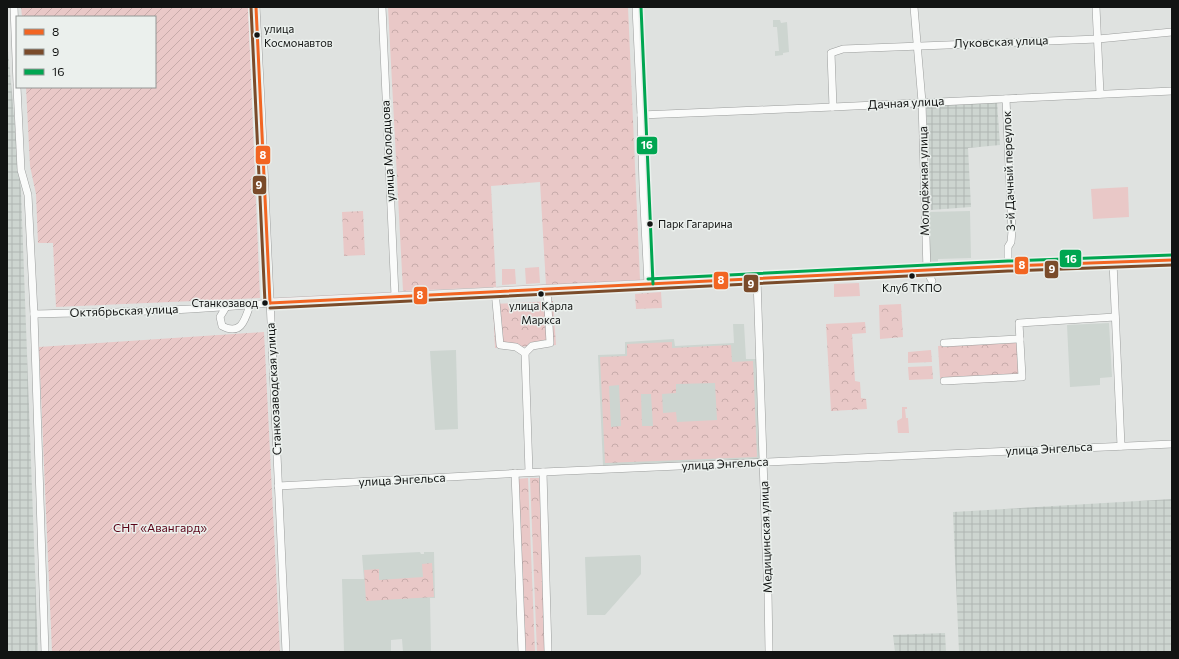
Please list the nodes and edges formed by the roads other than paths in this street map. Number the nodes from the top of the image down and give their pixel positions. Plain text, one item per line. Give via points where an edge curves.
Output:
1 (14, 7) edge
2 (256, 7) edge
3 (382, 7) edge
4 (636, 7) edge
5 (914, 7) edge
6 (1096, 7) edge
7 (1172, 32) edge
8 (1098, 39) junction
9 (917, 46) junction
10 (16, 58) edge
11 (17, 88) edge
12 (1172, 91) edge
13 (1100, 94) junction
14 (1006, 99) junction
15 (922, 102) junction
16 (833, 107) junction
17 (641, 115) junction
18 (1172, 260) edge
19 (1113, 262) junction
20 (1008, 266) junction
21 (927, 271) junction
22 (757, 279) junction
23 (932, 282) dead end
24 (648, 284) junction
25 (546, 289) junction
26 (496, 291) junction
27 (395, 296) junction
28 (270, 302) junction
29 (250, 305) junction
30 (226, 307) junction
31 (34, 314) junction
32 (1115, 317) junction
33 (1020, 339) junction
34 (944, 343) dead end
35 (525, 353) junction
36 (944, 381) dead end
37 (1172, 444) edge
38 (1121, 446) junction
39 (763, 462) junction
40 (529, 472) junction
41 (543, 472) junction
42 (515, 473) junction
43 (278, 486) junction
44 (45, 652) edge
45 (286, 652) edge
46 (522, 652) edge
47 (548, 652) edge
48 (768, 652) edge

1 - 10 street
2 - 28 street, Станкозаводская улица
3 - 27 street, улица Молодцова
4 - 17 street
5 - 9 street, Молодёжная улица
6 - 8 street
7 - 8 street, Луковская улица
8 - 9 street, Луковская улица
8 - 13 street
9 - 15 street, Молодёжная улица
9 - 16 street, Луковская улица via 843,49 831,53
11 - 31 street via 21,170 28,195
12 - 13 street, Дачная улица
13 - 14 street, Дачная улица
14 - 15 street, Дачная улица
14 - 20 street, 3-й Дачный переулок via 1012,231 1012,242 1008,247
15 - 16 street, Дачная улица
15 - 21 street, Молодёжная улица
16 - 17 street, Дачная улица
17 - 24 street
18 - 19 main road, Октябрьская улица
19 - 20 main road, Октябрьская улица
19 - 32 street
20 - 21 main road, Октябрьская улица
21 - 22 main road, Октябрьская улица
21 - 23 street, Молодёжная улица
22 - 24 main road, Октябрьская улица
22 - 39 street, Медицинская улица
24 - 25 main road, Октябрьская улица
25 - 26 main road, Октябрьская улица
25 - 35 street via 550,343 532,346
26 - 27 main road, Октябрьская улица
26 - 35 street via 500,345 516,347
27 - 28 main road, Октябрьская улица
28 - 29 street, Октябрьская улица
28 - 43 street, Станкозаводская улица
29 - 30 street, Октябрьская улица
29 - 30 street via 244,322 238,328 229,330 222,326 220,317
30 - 31 street, Октябрьская улица
31 - 44 street
32 - 33 street via 1019,323
32 - 38 street
33 - 34 street
33 - 36 street via 1022,377
35 - 40 street
37 - 38 street, улица Энгельса
38 - 39 street, улица Энгельса via 939,451
39 - 41 street, улица Энгельса
39 - 48 street, Медицинская улица
40 - 41 street, улица Энгельса
40 - 42 street, улица Энгельса
41 - 47 street
42 - 43 street, улица Энгельса
42 - 46 street
43 - 45 street, Станкозаводская улица

